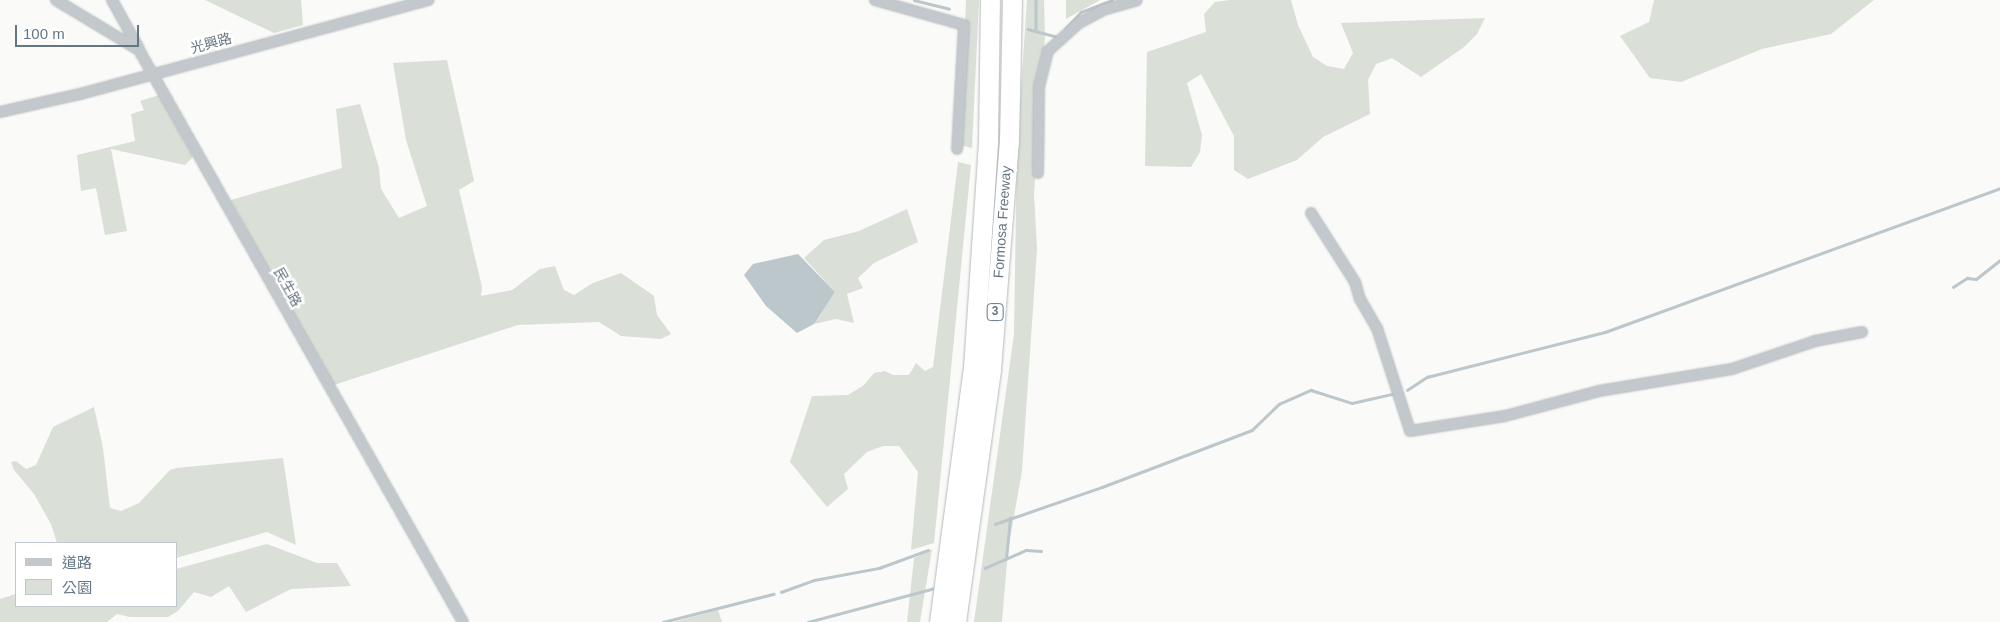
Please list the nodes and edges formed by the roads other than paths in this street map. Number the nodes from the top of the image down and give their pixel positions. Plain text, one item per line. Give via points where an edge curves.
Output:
1 (56, 0) edge
2 (112, 0) edge
3 (429, 0) edge
4 (875, 0) edge
5 (990, 0) edge
6 (1012, 0) edge
7 (1137, 0) edge
8 (139, 50) junction
9 (154, 73) junction
10 (0, 112) edge
11 (957, 149) dead end
12 (1038, 174) dead end
13 (1311, 213) dead end
14 (1862, 332) dead end
15 (462, 622) edge
16 (939, 622) edge
17 (956, 622) edge

1 - 8 street, 民生路
2 - 8 street
3 - 9 street, 光興路
4 - 11 street via 964,25
5 - 16 highway, Formosa Freeway / 3 via 988,140 973,368
6 - 17 highway, Formosa Freeway / 3 via 1009,141 991,369
7 - 12 street via 1103,10 1079,23 1048,52 1039,87
8 - 9 street, 民生路
9 - 10 street, 光興路
9 - 15 street, 民生路
13 - 14 street via 1350,274 1377,328 1410,431 1495,418 1600,391 1732,369 1815,341

